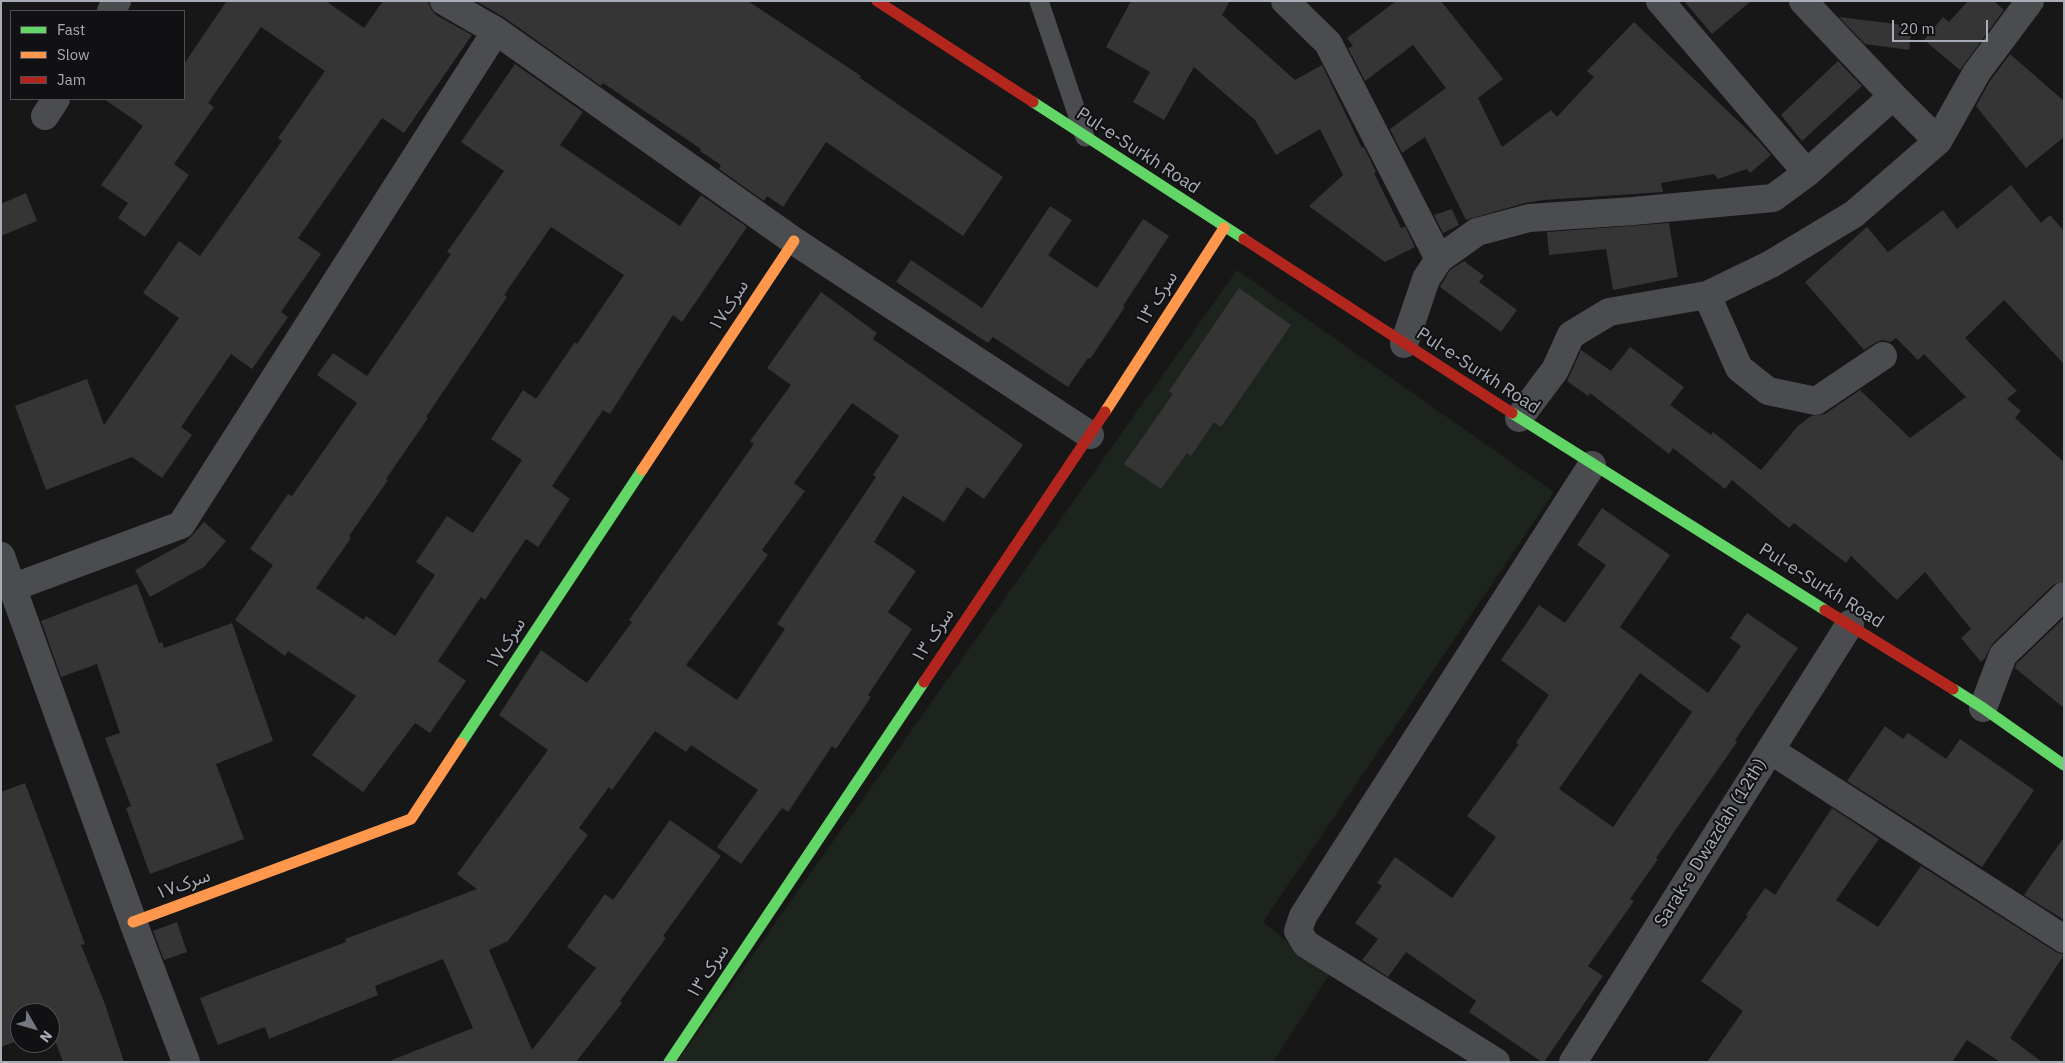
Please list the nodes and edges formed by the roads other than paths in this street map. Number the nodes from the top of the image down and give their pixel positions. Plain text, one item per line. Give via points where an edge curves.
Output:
1 (444, 1) edge
2 (877, 1) edge
3 (1039, 1) edge
4 (1660, 1) edge
5 (1804, 1) edge
6 (2030, 1) edge
7 (1287, 2) edge
8 (496, 31) junction
9 (1893, 96) junction
10 (1085, 137) junction
11 (1938, 141) junction
12 (1807, 173) junction
13 (1224, 228) junction
14 (794, 241) junction
15 (1439, 259) junction
16 (1707, 295) junction
17 (1404, 344) junction
18 (1883, 356) dead end
19 (1519, 418) junction
20 (1090, 435) junction
21 (1592, 465) junction
22 (1, 556) edge
23 (14, 588) junction
24 (2064, 596) edge
25 (1850, 624) junction
26 (1983, 708) junction
27 (1770, 750) junction
28 (2064, 765) edge
29 (133, 922) junction
30 (2064, 939) edge
31 (186, 1062) edge
32 (668, 1062) edge
33 (1496, 1062) edge
34 (1573, 1062) edge

1 - 8 street
2 - 10 street, Pul-e-Surkh Road
3 - 10 lane
4 - 12 street
5 - 9 street
6 - 11 street via 1977,72
7 - 15 street via 1328,43
8 - 14 street
8 - 23 street via 181,525
9 - 11 street
9 - 12 street
10 - 13 street, Pul-e-Surkh Road
11 - 16 street via 1854,214 1771,264
12 - 15 street via 1774,198 1529,218 1478,232
13 - 17 street, Pul-e-Surkh Road
13 - 20 street, سرک ۱۳
14 - 20 street
14 - 29 street, سرک۱۷ via 411,819
15 - 17 street via 1426,279
16 - 18 street via 1740,368 1768,391 1816,401
16 - 19 street via 1609,312 1572,335 1555,370
17 - 19 street, Pul-e-Surkh Road
19 - 21 street, Pul-e-Surkh Road
20 - 32 street, سرک ۱۳
21 - 25 street, Pul-e-Surkh Road
21 - 33 street via 1308,908 1298,932 1306,944
22 - 23 street
23 - 29 street
24 - 26 street via 2003,655
25 - 26 street, Pul-e-Surkh Road
25 - 27 street, Sarak-e Dwazdah (12th)
26 - 28 street, Pul-e-Surkh Road
27 - 30 street
27 - 34 street, Sarak-e Dwazdah (12th)
29 - 31 street

